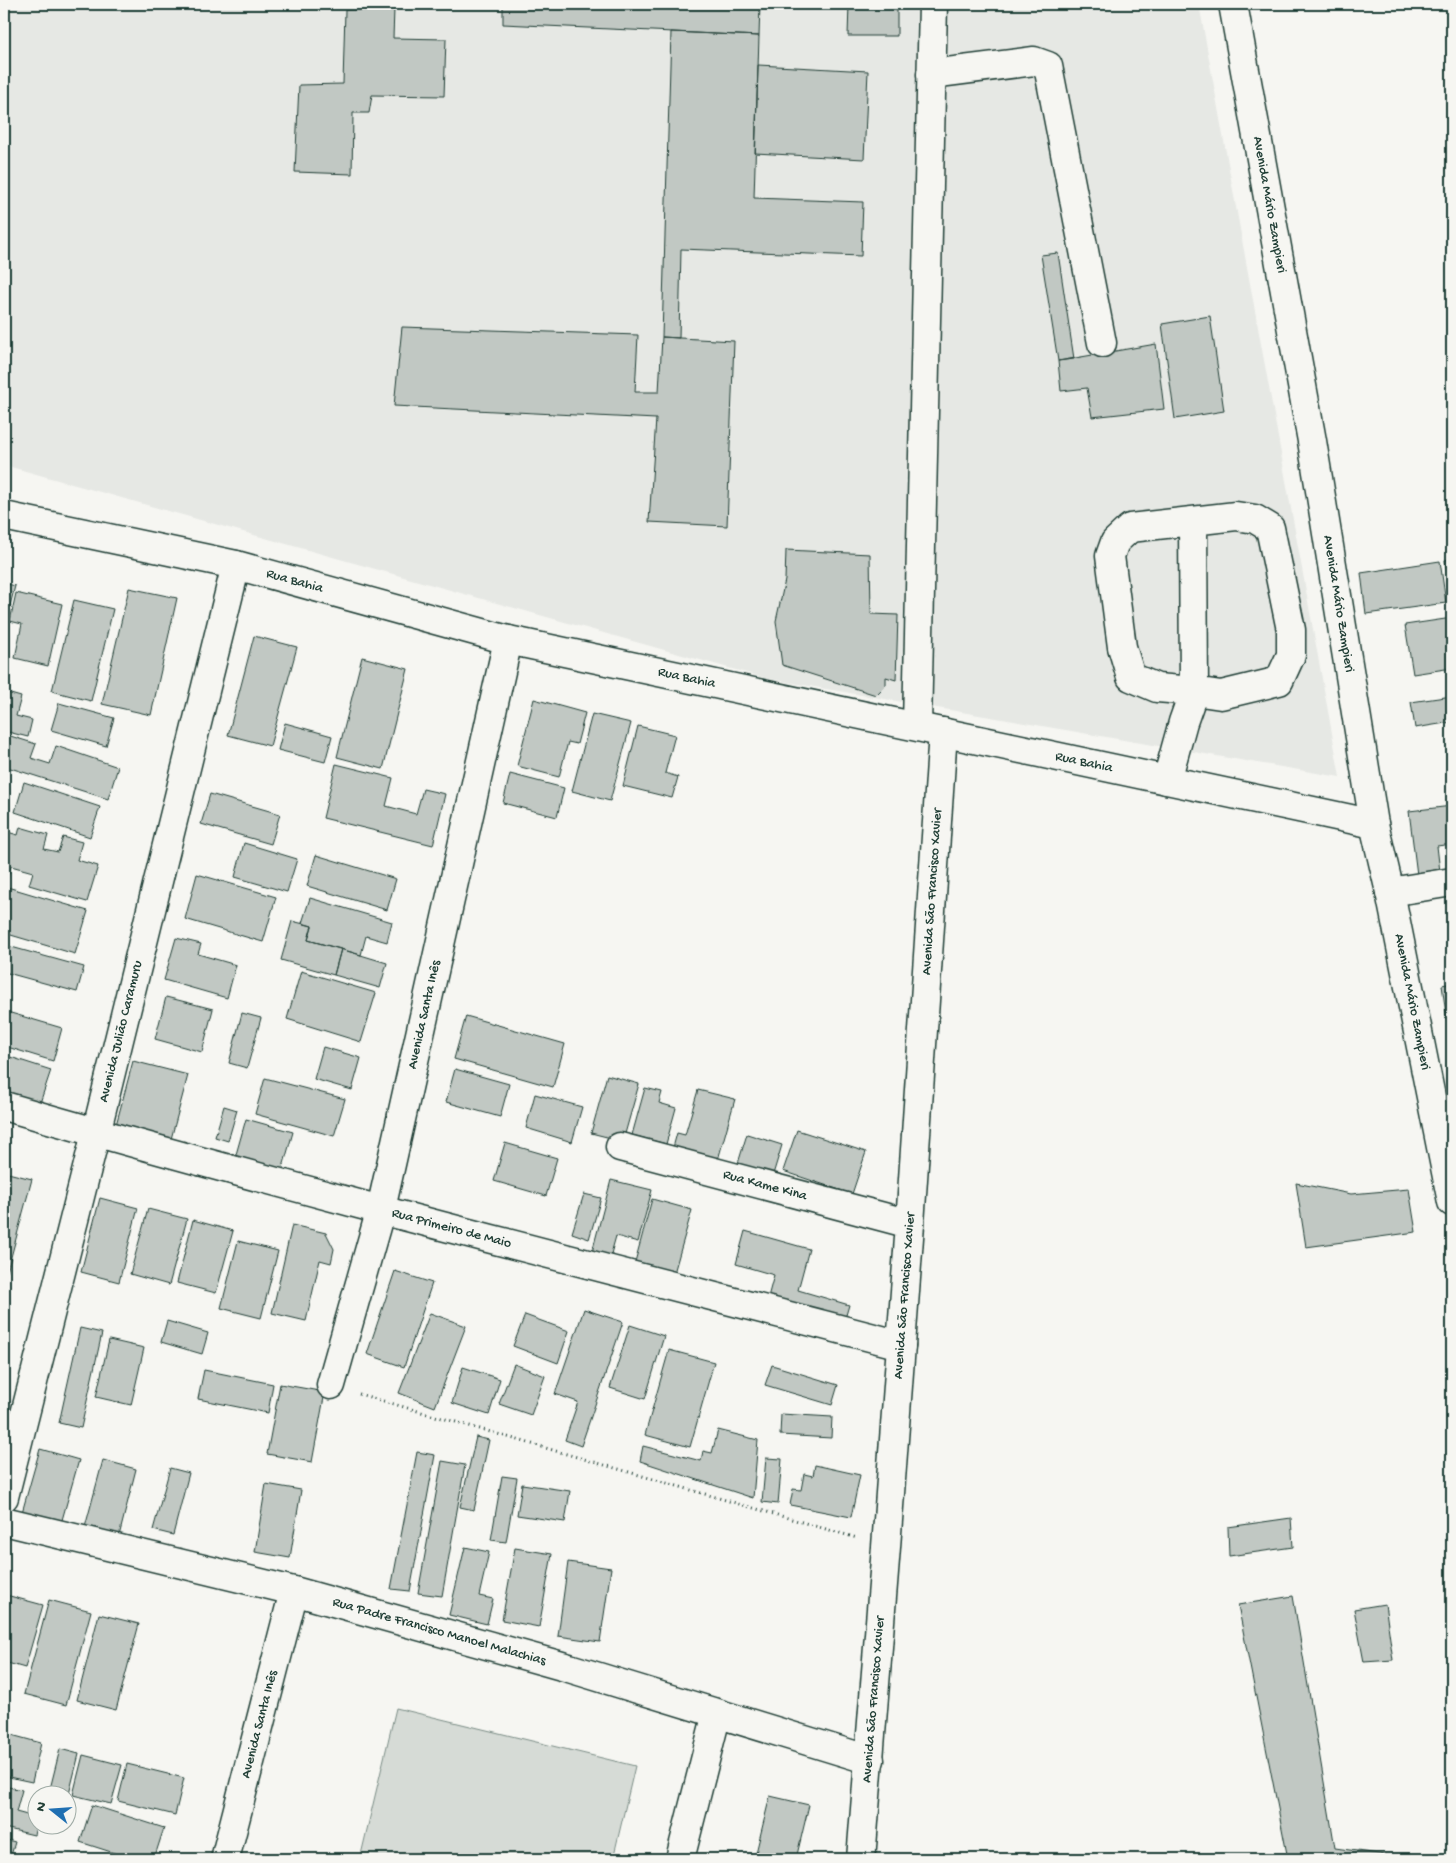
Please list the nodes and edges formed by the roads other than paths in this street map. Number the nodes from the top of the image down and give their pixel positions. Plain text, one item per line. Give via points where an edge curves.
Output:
1 (933, 4) edge
2 (1233, 4) edge
3 (932, 74) junction
4 (1102, 343) dead end
5 (4, 516) edge
6 (1193, 521) junction
7 (236, 565) junction
8 (508, 640) junction
9 (1194, 691) junction
10 (917, 726) junction
11 (943, 732) junction
12 (1167, 780) junction
13 (1374, 824) junction
14 (1452, 882) edge
15 (1390, 892) junction
16 (4, 1106) edge
17 (96, 1133) junction
18 (620, 1147) dead end
19 (1450, 1175) edge
20 (1452, 1202) edge
21 (380, 1209) junction
22 (910, 1224) junction
23 (901, 1345) junction
24 (331, 1386) road end
25 (4, 1497) edge
26 (4, 1520) edge
27 (294, 1591) junction
28 (717, 1713) junction
29 (870, 1760) junction
30 (225, 1859) edge
31 (680, 1859) edge
32 (861, 1859) edge

1 - 3 street
2 - 13 street, Avenida Mário Zampieri via 1312,441
3 - 4 street via 1027,61 1048,66
3 - 10 street
5 - 7 street, Rua Bahia
6 - 9 street
6 - 9 street via 1130,528 1115,542 1110,556 1122,647 1131,677 1157,688
6 - 9 street via 1236,516 1255,519 1270,528 1291,630 1291,655 1278,681 1221,695
7 - 8 street, Rua Bahia
7 - 17 street, Avenida Julião Caramuru
8 - 10 street, Rua Bahia
8 - 21 street, Avenida Santa Inês
9 - 12 street
10 - 11 street, Rua Bahia
11 - 12 street, Rua Bahia
11 - 22 street, Avenida São Francisco Xavier
12 - 13 street, Rua Bahia
13 - 15 street, Avenida Mário Zampieri
14 - 15 street
15 - 19 street, Avenida Mário Zampieri
16 - 17 street, Rua Primeiro de Maio
17 - 21 street, Rua Primeiro de Maio
17 - 25 street, Avenida Julião Caramuru
18 - 22 street, Rua Kame Kina
19 - 20 street, Avenida Mário Zampieri
21 - 23 street, Rua Primeiro de Maio
21 - 24 street, Avenida Santa Inês
22 - 23 street, Avenida São Francisco Xavier
23 - 29 street, Avenida São Francisco Xavier
26 - 27 street, Rua Padre Francisco Manoel Malachias
27 - 28 street, Rua Padre Francisco Manoel Malachias via 570,1668
27 - 30 street, Avenida Santa Inês
28 - 29 street, Rua Padre Francisco Manoel Malachias
28 - 31 street
29 - 32 street, Avenida São Francisco Xavier

